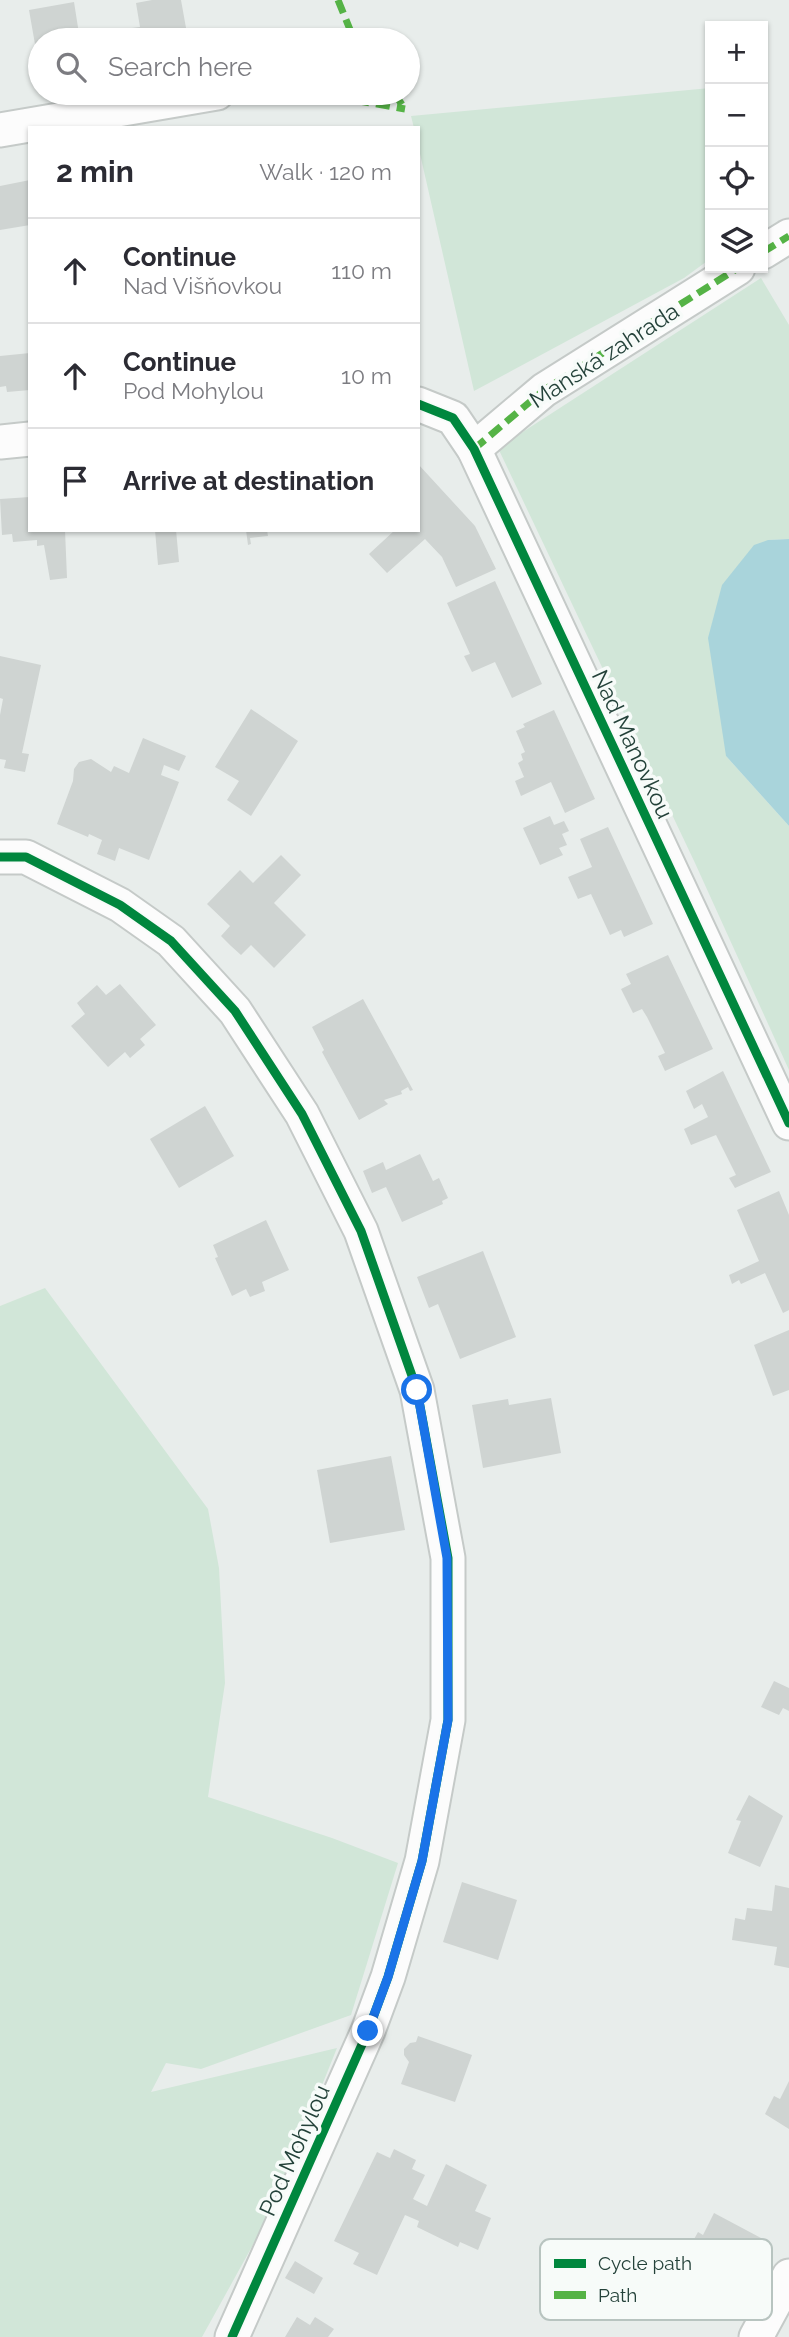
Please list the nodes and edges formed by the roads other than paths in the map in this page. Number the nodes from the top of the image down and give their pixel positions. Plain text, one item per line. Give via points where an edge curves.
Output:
1 (147, 105) edge
2 (0, 130) edge
3 (789, 236) edge
4 (768, 249) edge
5 (730, 273) edge
6 (420, 405) edge
7 (28, 439) edge
8 (0, 442) edge
9 (474, 449) junction
10 (0, 857) edge
11 (789, 1123) edge
12 (789, 2276) edge
13 (772, 2307) edge
14 (765, 2320) edge
15 (232, 2337) edge
16 (756, 2337) edge

1 - 2 street
3 - 4 street
5 - 9 street, Manská zahrada via 544,390
6 - 9 street, Nad Manovkou via 453,418
7 - 8 street
9 - 11 street, Nad Manovkou
10 - 15 street, Pod Mohylou via 26,857 120,905 171,941 235,1011 302,1114 361,1231 417,1390 447,1558 448,1720 422,1861 368,2031
12 - 13 street
14 - 16 street

